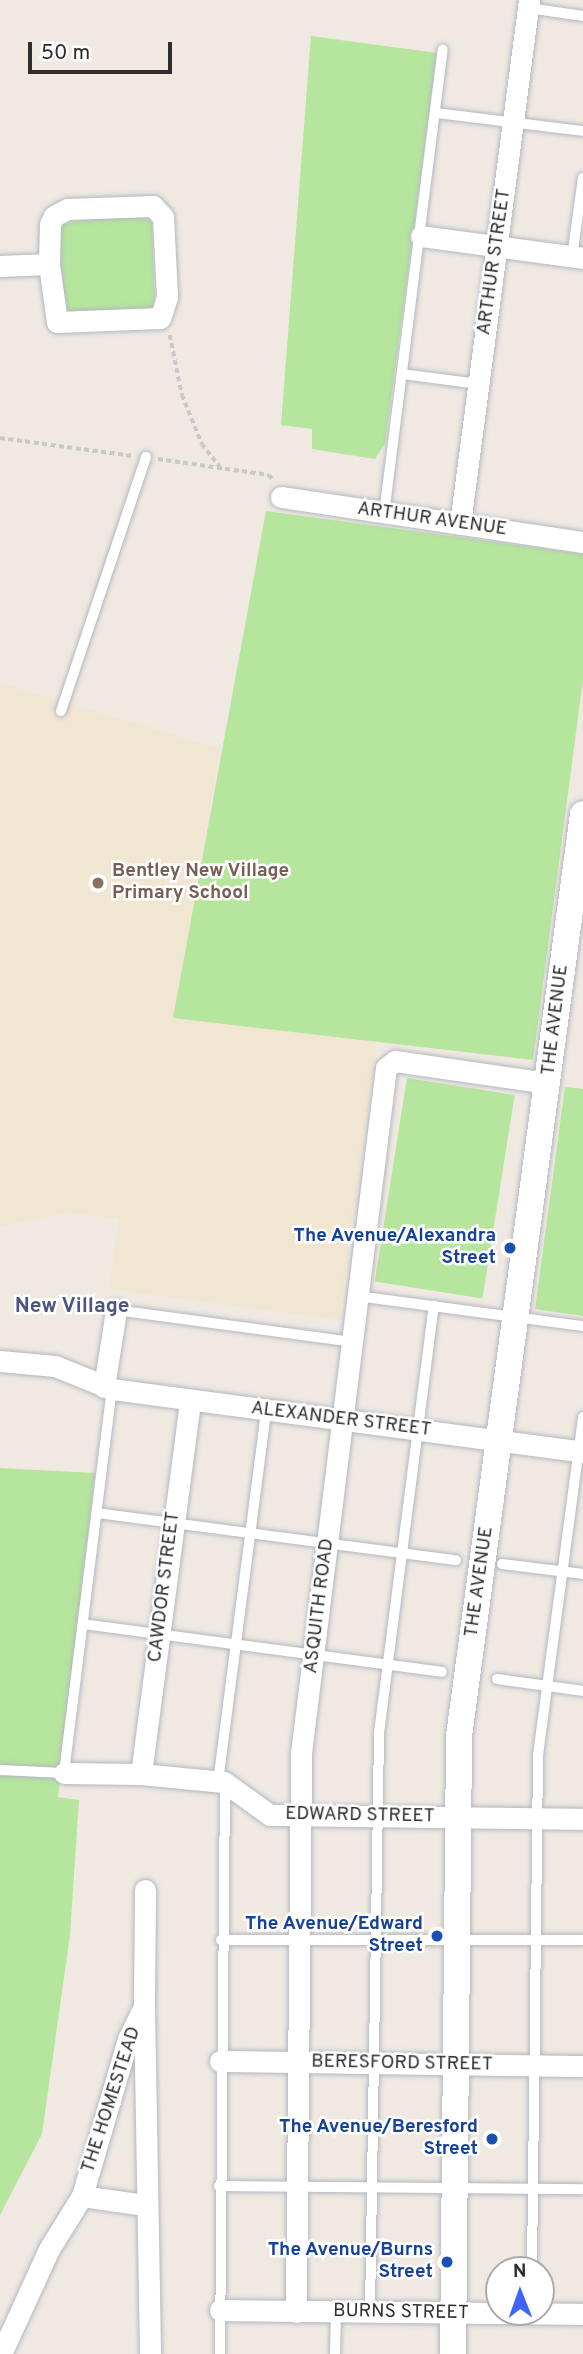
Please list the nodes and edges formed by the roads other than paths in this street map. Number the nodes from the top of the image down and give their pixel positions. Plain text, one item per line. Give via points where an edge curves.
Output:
1 (529, 4) edge
2 (583, 16) edge
3 (443, 50) dead end
4 (436, 113) junction
5 (513, 123) junction
6 (583, 131) edge
7 (583, 178) edge
8 (421, 236) junction
9 (497, 247) junction
10 (578, 257) edge
11 (49, 264) junction
12 (0, 266) edge
13 (402, 374) junction
14 (479, 384) junction
15 (146, 457) dead end
16 (281, 497) dead end
17 (384, 514) junction
18 (460, 524) junction
19 (583, 542) edge
20 (61, 711) dead end
21 (583, 814) edge
22 (548, 1083) junction
23 (357, 1296) junction
24 (434, 1306) junction
25 (116, 1310) joint
26 (517, 1317) junction
27 (583, 1326) edge
28 (352, 1342) junction
29 (0, 1360) edge
30 (105, 1388) junction
31 (190, 1401) junction
32 (266, 1411) junction
33 (583, 1417) edge
34 (343, 1421) junction
35 (418, 1430) junction
36 (500, 1440) junction
37 (581, 1451) edge
38 (97, 1513) junction
39 (174, 1522) junction
40 (250, 1532) junction
41 (327, 1543) junction
42 (402, 1553) junction
43 (456, 1560) dead end
44 (502, 1564) dead end
45 (563, 1573) junction
46 (583, 1574) edge
47 (83, 1624) junction
48 (159, 1634) junction
49 (235, 1644) junction
50 (314, 1654) junction
51 (388, 1665) junction
52 (442, 1672) dead end
53 (497, 1679) dead end
54 (548, 1686) junction
55 (583, 1691) edge
56 (0, 1770) edge
57 (64, 1773) junction
58 (141, 1774) junction
59 (221, 1782) junction
60 (299, 1816) junction
61 (375, 1817) junction
62 (456, 1817) junction
63 (535, 1818) junction
64 (583, 1819) edge
65 (145, 1890) dead end
66 (299, 1939) junction
67 (374, 1939) junction
68 (221, 1940) junction
69 (583, 1940) edge
70 (535, 1941) junction
71 (456, 1942) junction
72 (144, 2006) junction
73 (220, 2061) junction
74 (298, 2063) junction
75 (374, 2064) junction
76 (456, 2065) junction
77 (535, 2066) junction
78 (583, 2066) edge
79 (219, 2186) junction
80 (297, 2187) junction
81 (372, 2188) junction
82 (455, 2188) junction
83 (533, 2189) junction
84 (583, 2189) edge
85 (82, 2196) junction
86 (145, 2205) junction
87 (531, 2256) edge
88 (220, 2310) junction
89 (296, 2312) junction
90 (336, 2312) junction
91 (370, 2313) junction
92 (555, 2313) edge
93 (454, 2314) junction
94 (485, 2314) edge
95 (583, 2314) edge
96 (1, 2354) edge
97 (149, 2354) edge
98 (220, 2354) edge
99 (335, 2354) edge
100 (453, 2354) edge

1 - 2 lane
1 - 5 street, ARTHUR STREET
3 - 4 lane
4 - 5 lane
4 - 8 lane
5 - 6 lane
5 - 9 street, ARTHUR STREET
7 - 10 lane
8 - 9 street
8 - 13 lane
9 - 10 street
9 - 14 street, ARTHUR STREET
11 - 11 street via 50,224 59,211 153,206 163,217 167,297 160,318 57,322
11 - 12 street
13 - 14 lane
13 - 17 lane
14 - 18 street, ARTHUR STREET
15 - 20 lane
16 - 17 street, ARTHUR AVENUE
17 - 18 street, ARTHUR AVENUE
18 - 19 street, ARTHUR AVENUE
21 - 22 street, THE AVENUE
22 - 23 street, ASQUITH ROAD via 390,1063
22 - 26 street, THE AVENUE
23 - 24 lane
23 - 28 street, ASQUITH ROAD
24 - 26 lane
24 - 35 lane
25 - 28 lane
25 - 30 street
26 - 27 lane
26 - 36 street, THE AVENUE
28 - 34 street, ASQUITH ROAD
29 - 30 street, ALEXANDER STREET via 43,1363
30 - 31 street, ALEXANDER STREET
30 - 38 lane
31 - 32 street, ALEXANDER STREET
31 - 39 street, CAWDOR STREET
32 - 34 street, ALEXANDER STREET
32 - 40 lane
33 - 37 lane
34 - 35 street, ALEXANDER STREET
34 - 41 street, ASQUITH ROAD
35 - 36 street, ALEXANDER STREET
35 - 42 lane
36 - 37 street, ALEXANDER STREET
36 - 62 street, THE AVENUE via 459,1736
37 - 45 lane
38 - 39 lane
38 - 47 lane
39 - 40 lane
39 - 48 street, CAWDOR STREET
40 - 41 lane
40 - 49 lane
41 - 42 lane
41 - 50 street, ASQUITH ROAD
42 - 43 lane
42 - 51 lane
44 - 45 lane
45 - 46 lane
45 - 54 lane
47 - 48 lane
47 - 57 lane
48 - 49 lane
48 - 58 street, CAWDOR STREET
49 - 50 lane
49 - 59 lane
50 - 51 lane
50 - 60 street, ASQUITH ROAD via 301,1753
51 - 52 lane
51 - 61 lane
53 - 54 lane
54 - 55 lane
54 - 63 lane
56 - 57 lane
57 - 58 street, EDWARD STREET
58 - 59 street, EDWARD STREET
59 - 60 street, EDWARD STREET via 270,1815
59 - 68 lane
60 - 61 street, EDWARD STREET
60 - 66 street, ASQUITH ROAD
61 - 62 street, EDWARD STREET
61 - 67 lane
62 - 63 street, EDWARD STREET
62 - 71 street, THE AVENUE
63 - 64 street, EDWARD STREET
63 - 70 lane
65 - 72 street
66 - 67 lane
66 - 68 lane
66 - 74 street, ASQUITH ROAD
67 - 71 lane
67 - 75 lane
68 - 73 lane
69 - 70 lane
70 - 71 lane
70 - 77 lane
71 - 76 street, THE AVENUE
72 - 85 street, THE HOMESTEAD via 128,2039
72 - 86 street, THE HOMESTEAD
73 - 74 street, BERESFORD STREET
73 - 79 lane
74 - 75 street, BERESFORD STREET
74 - 80 street, ASQUITH ROAD
75 - 76 street, BERESFORD STREET
75 - 81 lane
76 - 77 street, BERESFORD STREET
76 - 82 street, THE AVENUE
77 - 78 street, BERESFORD STREET
77 - 83 lane
79 - 80 lane
79 - 88 lane
80 - 81 lane
80 - 89 street, ASQUITH ROAD
81 - 82 lane
81 - 91 lane
82 - 83 lane
82 - 93 street, THE AVENUE
83 - 84 lane
83 - 87 lane
85 - 86 street
85 - 96 street, THE HOMESTEAD via 49,2249
86 - 97 street, THE HOMESTEAD
88 - 89 street, BURNS STREET
88 - 98 lane
89 - 90 street, BURNS STREET
90 - 91 street, BURNS STREET
90 - 99 lane
91 - 93 street, BURNS STREET
92 - 95 street, BURNS STREET
93 - 94 street, BURNS STREET
93 - 100 street, THE AVENUE

